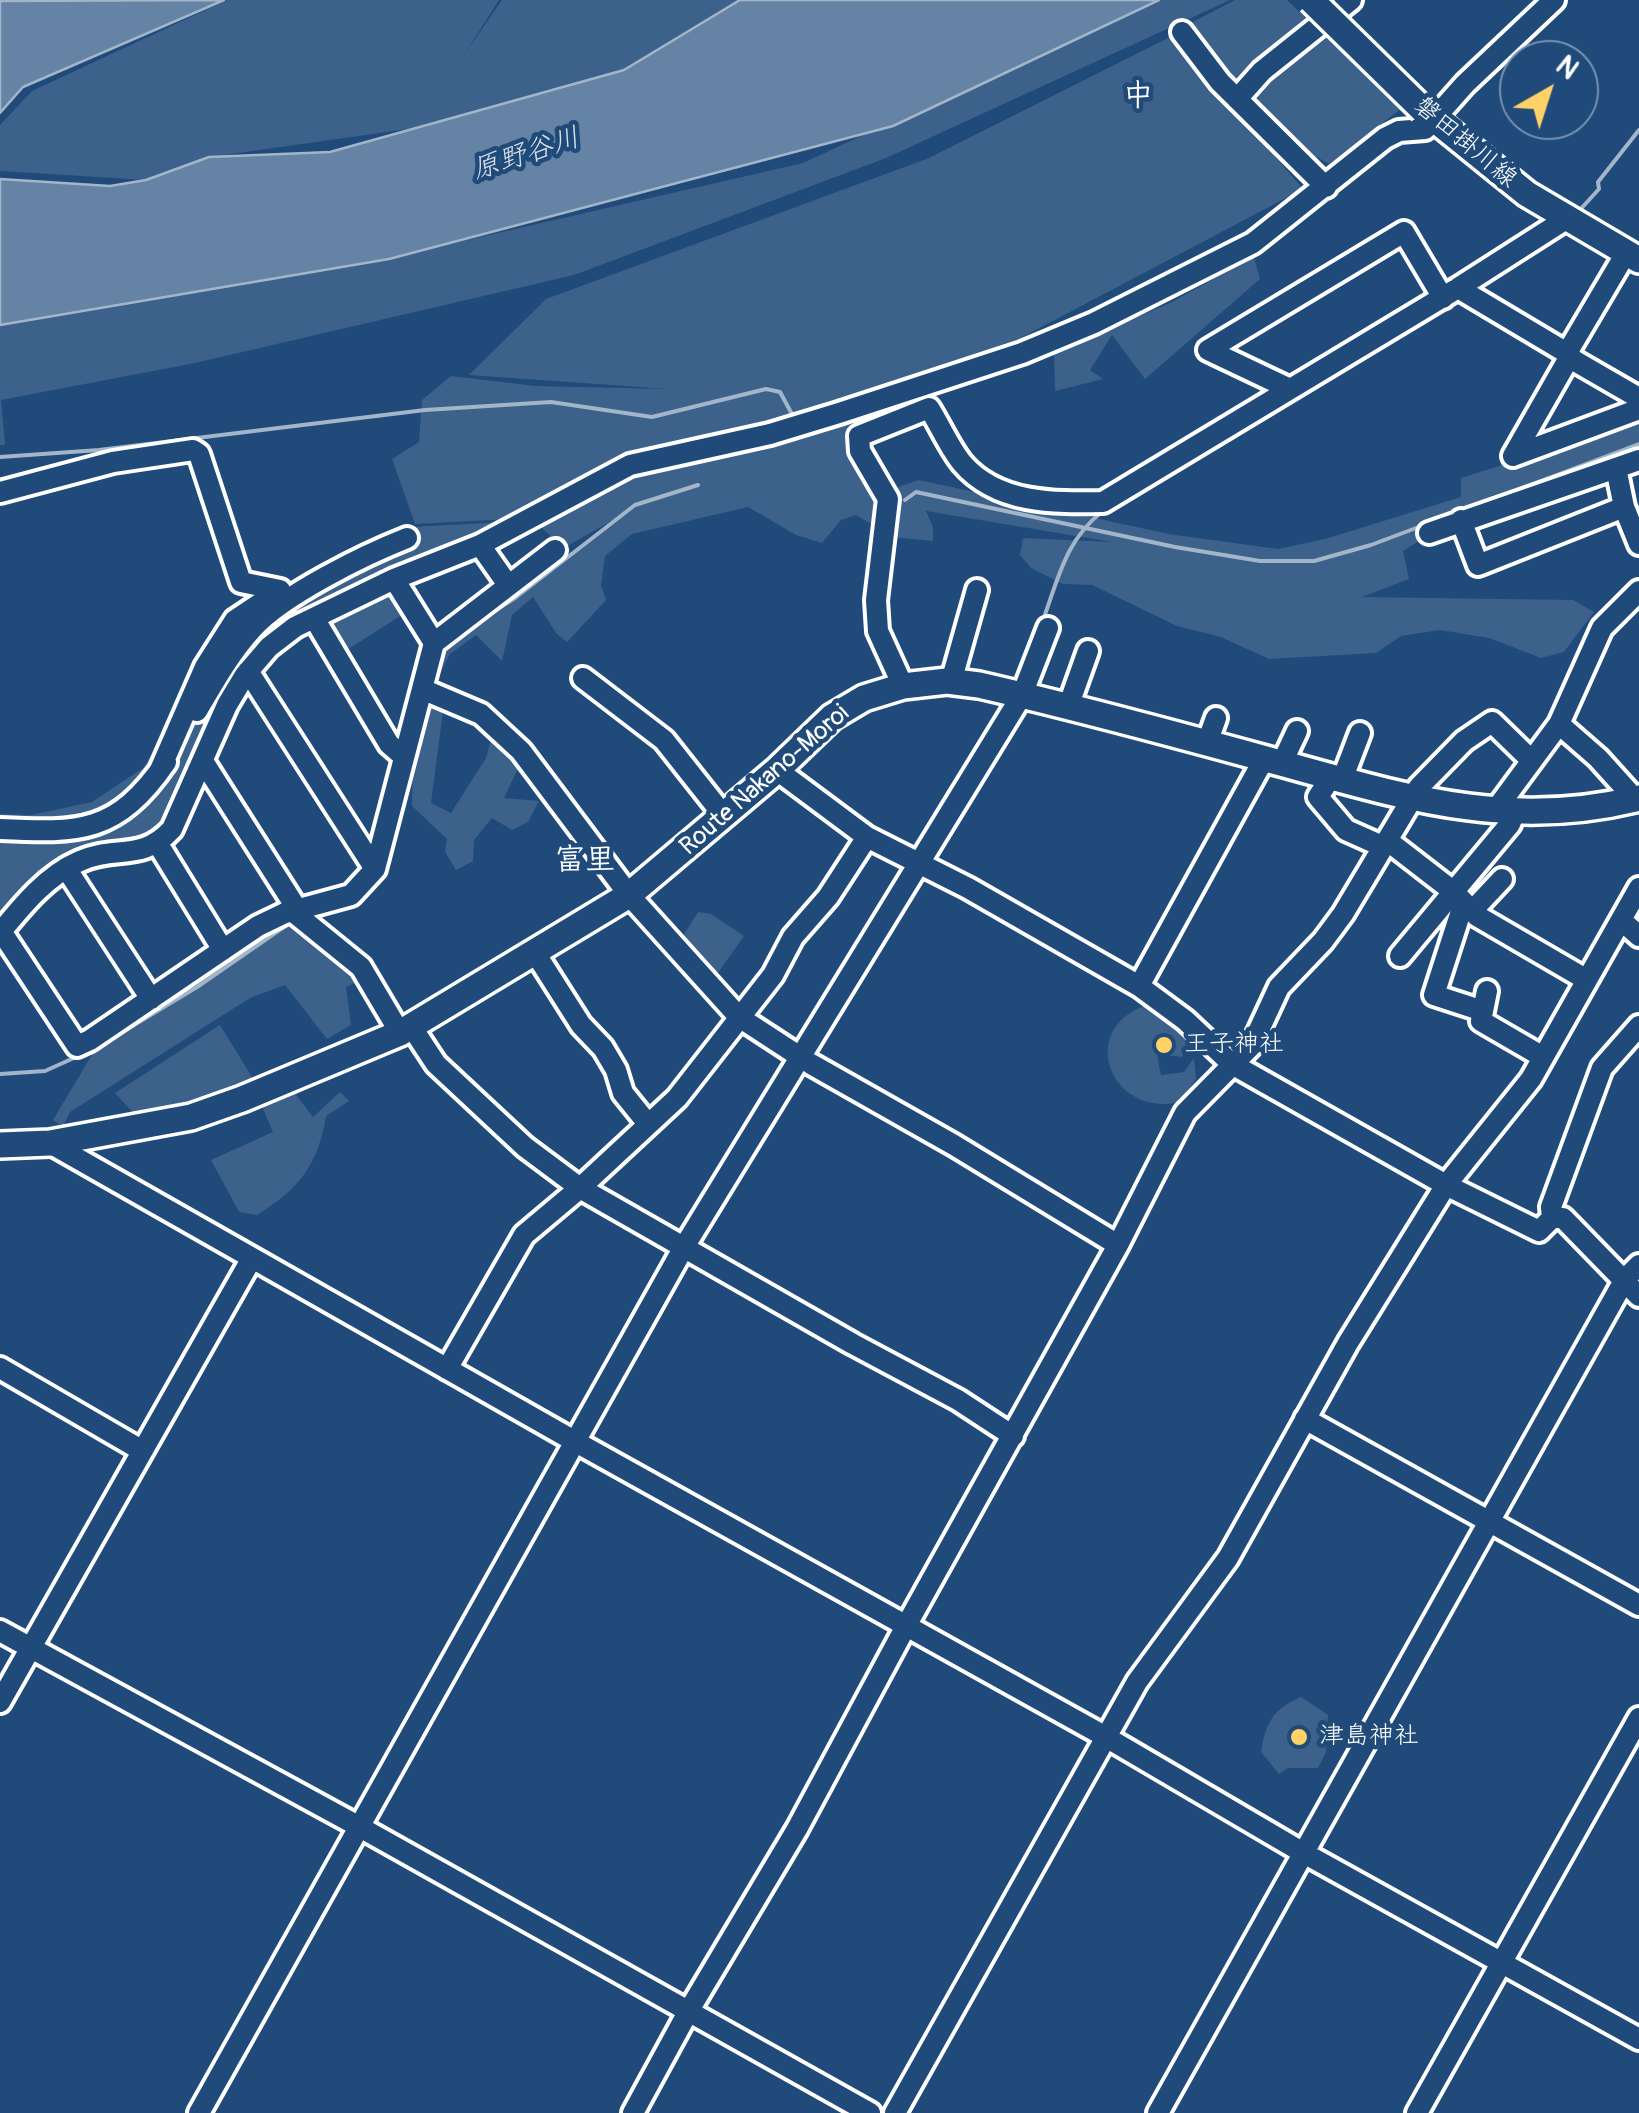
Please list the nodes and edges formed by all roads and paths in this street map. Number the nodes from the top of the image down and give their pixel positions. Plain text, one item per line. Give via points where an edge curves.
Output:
1 (1311, 0) edge
2 (1351, 0) edge
3 (1554, 0) edge
4 (1182, 32) dead end
5 (1237, 99) junction
6 (1429, 116) junction
7 (1326, 187) junction
8 (1566, 219) junction
9 (1633, 256) edge
10 (1450, 293) junction
11 (1569, 355) junction
12 (1290, 389) junction
13 (1639, 398) edge
14 (1639, 409) edge
15 (1639, 460) edge
16 (1616, 468) junction
17 (0, 492) edge
18 (1624, 506) junction
19 (1462, 520) junction
20 (1428, 534) dead end
21 (406, 538) dead end
22 (1639, 544) edge
23 (480, 545) junction
24 (555, 550) dead end
25 (394, 579) junction
26 (508, 585) junction
27 (977, 590) dead end
28 (1639, 592) edge
29 (314, 618) junction
30 (1048, 628) dead end
31 (434, 643) junction
32 (1088, 652) dead end
33 (248, 671) junction
34 (583, 678) dead end
35 (951, 682) junction
36 (903, 686) junction
37 (426, 691) junction
38 (1022, 695) junction
39 (1068, 707) junction
40 (1216, 718) dead end
41 (1558, 724) junction
42 (1297, 731) dead end
43 (1360, 733) dead end
44 (1206, 743) junction
45 (404, 757) junction
46 (1531, 760) junction
47 (203, 761) junction
48 (1274, 761) junction
49 (160, 770) junction
50 (776, 770) junction
51 (1336, 778) junction
52 (1413, 799) junction
53 (1637, 799) edge
54 (1504, 812) junction
55 (724, 816) junction
56 (0, 829) edge
57 (867, 837) junction
58 (158, 844) junction
59 (1386, 844) junction
60 (918, 861) junction
61 (66, 868) junction
62 (375, 869) junction
63 (1502, 879) dead end
64 (1639, 888) edge
65 (629, 895) junction
66 (1464, 902) junction
67 (295, 910) junction
68 (1621, 920) junction
69 (1, 932) edge
70 (1639, 936) edge
71 (223, 950) junction
72 (534, 950) junction
73 (1400, 956) dead end
74 (1587, 980) junction
75 (1139, 986) junction
76 (151, 999) junction
77 (739, 1018) junction
78 (1639, 1026) edge
79 (405, 1029) junction
80 (800, 1057) junction
81 (1543, 1057) junction
82 (1232, 1064) junction
83 (648, 1124) junction
84 (4, 1140) edge
85 (50, 1143) junction
86 (1446, 1185) junction
87 (580, 1188) junction
88 (1552, 1218) junction
89 (1118, 1245) junction
90 (684, 1247) junction
91 (252, 1258) junction
92 (1632, 1272) edge
93 (1639, 1296) edge
94 (0, 1368) edge
95 (447, 1369) junction
96 (1305, 1419) junction
97 (1014, 1436) junction
98 (576, 1442) junction
99 (141, 1450) junction
100 (1488, 1521) junction
101 (1639, 1605) edge
102 (906, 1626) junction
103 (0, 1632) edge
104 (30, 1648) junction
105 (0, 1702) edge
106 (1639, 1718) edge
107 (1106, 1737) junction
108 (358, 1826) junction
109 (1302, 1852) junction
110 (1501, 1963) junction
111 (688, 2012) junction
112 (1639, 2039) edge
113 (199, 2113) edge
114 (634, 2113) edge
115 (870, 2113) edge
116 (895, 2113) edge
117 (1158, 2113) edge
118 (1417, 2113) edge

1 - 6 main road, 磐田掛川線, bridge
2 - 5 street
3 - 6 street
4 - 5 street
5 - 7 street
6 - 7 street via 1425,129 1385,138
6 - 8 main road, 磐田掛川線
7 - 23 street via 1253,243 1094,323 787,429 630,465
8 - 9 main road, 磐田掛川線
8 - 10 street
9 - 11 street
10 - 11 street
10 - 12 street
10 - 12 street via 1404,232 1208,350
11 - 13 street
11 - 14 street via 1513,456
12 - 36 street via 1103,502 1043,502 994,489 962,463 929,408 859,436 860,451 888,500 878,631
15 - 16 street
16 - 18 street
16 - 19 street
17 - 49 street via 112,462 194,450 241,582 280,590 235,620 205,667
18 - 19 street via 1478,566
18 - 22 street
19 - 20 street
21 - 49 street via 306,590 256,625
23 - 25 street
23 - 26 street
24 - 26 street
25 - 29 street
25 - 31 street
26 - 31 street
27 - 35 street
28 - 41 street via 1602,628
29 - 33 street
29 - 45 street via 389,744
30 - 38 street
31 - 37 street
32 - 39 street
33 - 47 street
33 - 62 street
34 - 55 street via 664,740
35 - 36 main road, Route Nakano-Moroi
35 - 38 main road, Route Nakano-Moroi
36 - 50 main road, Route Nakano-Moroi via 832,716
37 - 45 street
37 - 65 street via 482,714 521,750
38 - 39 main road, Route Nakano-Moroi
38 - 60 street
39 - 44 main road, Route Nakano-Moroi
40 - 44 street
41 - 46 street
41 - 53 street
42 - 48 street
43 - 51 street
44 - 48 main road, Route Nakano-Moroi
45 - 62 street
46 - 52 street via 1492,722 1464,741
46 - 54 street
47 - 58 street via 172,829
47 - 67 street
48 - 51 main road, Route Nakano-Moroi
48 - 75 street
49 - 56 street via 132,804 90,827
50 - 55 main road, Route Nakano-Moroi
50 - 57 street
51 - 52 main road, Route Nakano-Moroi
51 - 59 street via 1318,796 1346,830
52 - 54 main road, Route Nakano-Moroi
52 - 59 street
53 - 54 main road, Route Nakano-Moroi
54 - 66 street via 1510,824
55 - 65 main road, Route Nakano-Moroi
57 - 60 street
57 - 77 street
58 - 61 street
58 - 71 street
59 - 66 street
59 - 82 street via 1344,914 1278,987 1252,1045
60 - 75 street
60 - 80 street
61 - 69 street
61 - 76 street
62 - 67 street via 351,895
63 - 66 street
64 - 68 street
65 - 72 main road, Route Nakano-Moroi
65 - 77 street
66 - 73 street
66 - 74 street via 1492,926
66 - 81 street via 1434,995 1485,1001 1481,1021
67 - 71 street
67 - 79 street via 361,967
68 - 70 street
68 - 74 street
69 - 76 street via 77,1046
71 - 76 street
72 - 79 main road, Route Nakano-Moroi
72 - 83 street
74 - 81 street
75 - 82 street
77 - 80 street
77 - 83 street via 677,1098
78 - 88 street via 1602,1068 1550,1208
79 - 85 main road, Route Nakano-Moroi via 192,1117
79 - 87 street via 525,1147
80 - 89 street
80 - 90 street
81 - 86 street
82 - 86 street
82 - 89 street via 1184,1113
83 - 87 street
84 - 85 main road, Route Nakano-Moroi
85 - 91 street
86 - 88 street via 1538,1231
86 - 96 street
87 - 90 street
87 - 95 street via 524,1235
88 - 92 street via 1563,1218
89 - 97 street
90 - 97 street
90 - 98 street
91 - 95 street
91 - 99 street
92 - 93 street
92 - 100 street
94 - 99 street
95 - 98 street
96 - 100 street
96 - 107 street via 1228,1558 1147,1666
97 - 102 street
98 - 102 street
98 - 108 street
99 - 104 street
100 - 101 street
100 - 109 street
102 - 107 street
102 - 111 street via 798,1829
103 - 104 street
104 - 105 street
104 - 108 street
106 - 110 street
107 - 109 street
107 - 116 street
108 - 111 street
108 - 113 street
109 - 110 street
109 - 117 street
110 - 112 street
110 - 118 street
111 - 114 street
111 - 115 street

